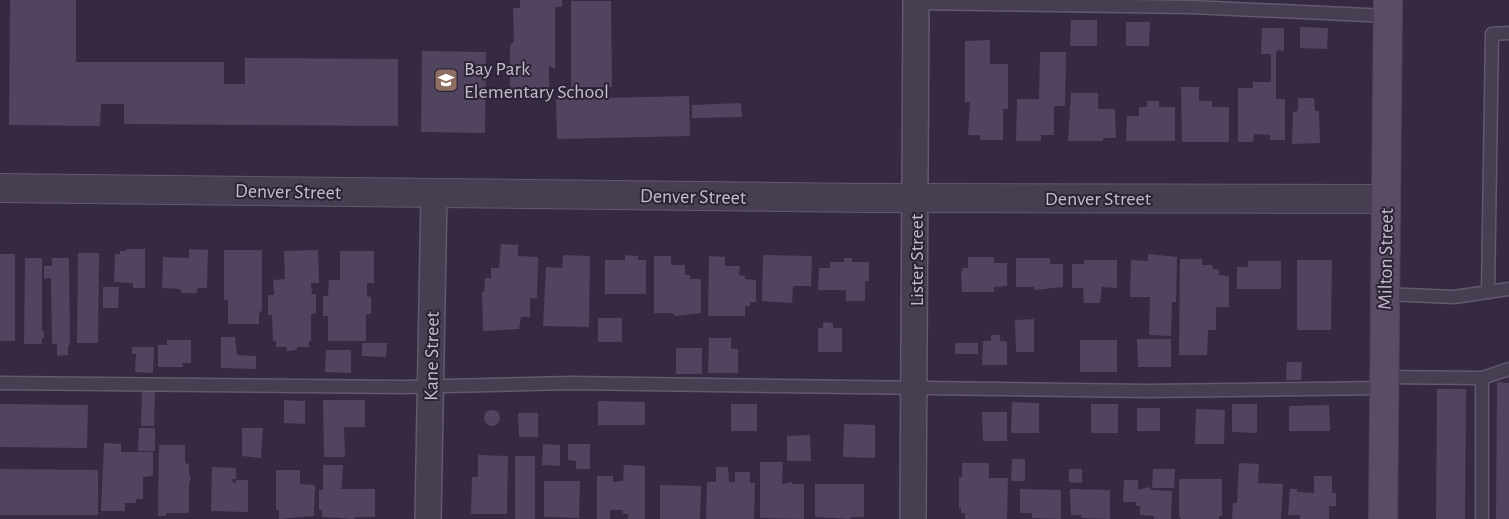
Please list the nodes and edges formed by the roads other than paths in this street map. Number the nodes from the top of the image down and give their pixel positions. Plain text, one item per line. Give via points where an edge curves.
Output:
1 (916, 2) edge
2 (1388, 8) edge
3 (1509, 33) edge
4 (0, 188) edge
5 (434, 194) junction
6 (916, 198) junction
7 (1386, 200) junction
8 (1509, 289) edge
9 (1488, 292) junction
10 (1385, 294) junction
11 (1509, 369) edge
12 (1482, 378) junction
13 (0, 382) edge
14 (1384, 382) junction
15 (430, 386) junction
16 (915, 389) junction
17 (428, 519) edge
18 (913, 519) edge
19 (1383, 519) edge
20 (1482, 519) edge

1 - 2 lane
1 - 6 street, Lister Street
2 - 7 main road, Milton Street
3 - 9 lane via 1492,34
4 - 5 street, Denver Street
5 - 6 street, Denver Street
5 - 15 street, Kane Street
6 - 7 street, Denver Street
6 - 16 street, Lister Street
7 - 10 main road, Milton Street
8 - 9 lane
9 - 10 lane via 1454,297
10 - 14 main road, Milton Street
11 - 12 lane
12 - 14 lane
12 - 20 lane
13 - 15 lane
14 - 16 lane via 1148,391
14 - 19 main road, Milton Street
15 - 16 lane via 571,383
15 - 17 street, Kane Street
16 - 18 street, Lister Street

